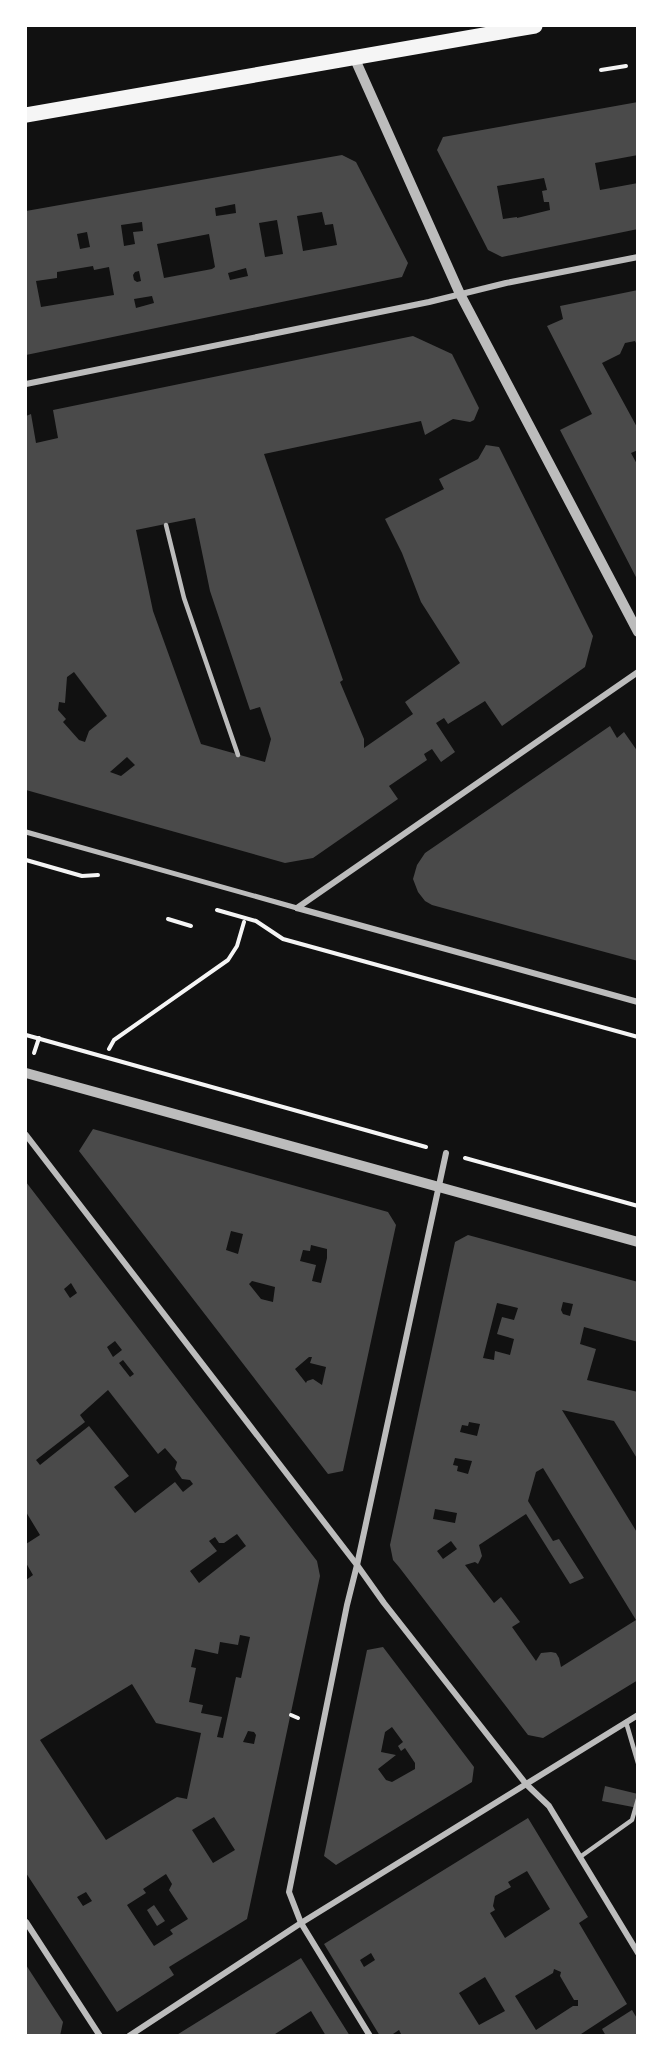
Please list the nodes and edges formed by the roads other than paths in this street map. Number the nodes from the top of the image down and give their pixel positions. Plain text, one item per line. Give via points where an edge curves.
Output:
1 (535, 26) edge
2 (354, 57) junction
3 (26, 115) edge
4 (638, 257) edge
5 (460, 294) junction
6 (26, 384) edge
7 (166, 525) dead end
8 (638, 632) edge
9 (638, 672) edge
10 (238, 755) dead end
11 (26, 832) edge
12 (297, 908) junction
13 (638, 1002) edge
14 (26, 1076) edge
15 (26, 1135) edge
16 (446, 1153) road end
17 (438, 1186) junction
18 (638, 1242) edge
19 (357, 1565) junction
20 (638, 1715) edge
21 (626, 1722) junction
22 (638, 1763) edge
23 (526, 1784) junction
24 (638, 1799) edge
25 (580, 1857) junction
26 (26, 1922) edge
27 (301, 1923) junction
28 (638, 1953) edge
29 (100, 2036) edge
30 (129, 2036) edge
31 (370, 2036) edge

1 - 2 main road
2 - 3 main road
2 - 5 street
4 - 5 street
5 - 6 street
5 - 8 street
7 - 10 lane via 184,598
9 - 12 street
11 - 12 street
12 - 13 street
14 - 17 street
15 - 19 street
16 - 17 street
17 - 18 street
17 - 19 street
19 - 23 street
19 - 27 street via 289,1892
20 - 21 street
21 - 22 lane
21 - 23 street
23 - 25 street via 549,1806
23 - 27 street
24 - 25 lane via 632,1820
25 - 28 street
26 - 29 street
27 - 30 street
27 - 31 street

